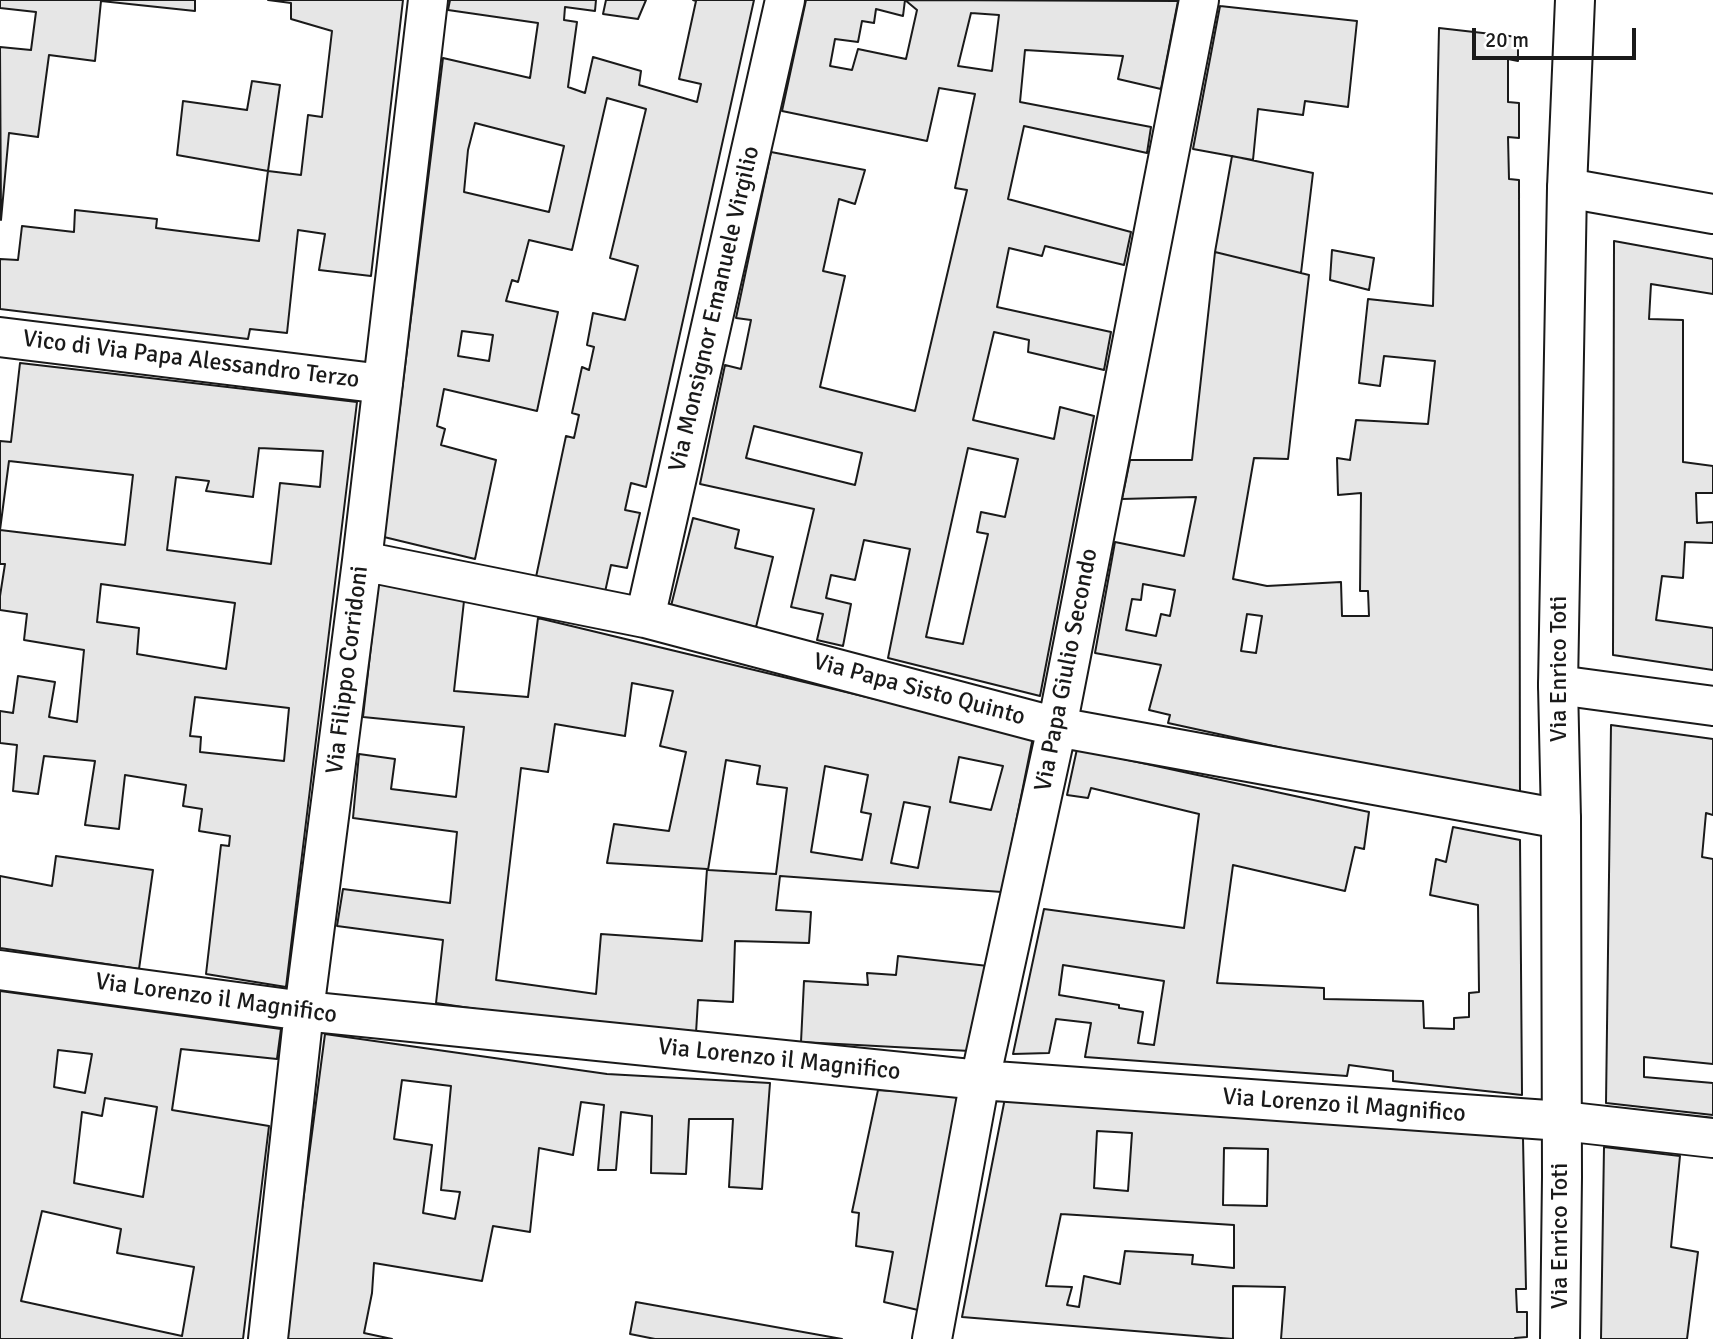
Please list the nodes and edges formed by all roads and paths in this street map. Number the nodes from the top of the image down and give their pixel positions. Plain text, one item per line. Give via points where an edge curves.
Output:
1 (428, 0) edge
2 (785, 0) edge
3 (1199, 0) edge
4 (1565, 0) edge
5 (1575, 0) edge
6 (1567, 188) junction
7 (1713, 214) edge
8 (0, 337) edge
9 (383, 384) junction
10 (362, 561) junction
11 (645, 618) junction
12 (1558, 685) junction
13 (1713, 706) edge
14 (1057, 727) junction
15 (1561, 819) junction
16 (0, 970) edge
17 (304, 1012) junction
18 (980, 1080) junction
19 (1562, 1121) junction
20 (1713, 1138) edge
21 (268, 1339) edge
22 (932, 1339) edge
23 (1560, 1339) edge

1 - 9 street, Via Filippo Corridoni
2 - 11 street, Via Monsignor Emanuele Virgilio
3 - 14 street, Via Papa Giulio Secondo
4 - 5 street
5 - 6 street, Via Enrico Toti
6 - 7 street
6 - 12 street, Via Enrico Toti
8 - 9 street, Vico di Via Papa Alessandro Terzo
9 - 10 street, Via Filippo Corridoni
10 - 11 street, Via Papa Sisto Quinto
10 - 17 street, Via Filippo Corridoni
11 - 14 street, Via Papa Sisto Quinto
12 - 13 street
12 - 15 street, Via Enrico Toti
14 - 15 street, Via Papa Sisto Quinto
14 - 18 street, Via Papa Giulio Secondo
15 - 19 street, Via Enrico Toti
16 - 17 street, Via Lorenzo il Magnifico
17 - 18 street, Via Lorenzo il Magnifico
17 - 21 street, Via Filippo Corridoni
18 - 19 street, Via Lorenzo il Magnifico
18 - 22 street, Via Papa Giulio Secondo
19 - 20 street, Via Lorenzo il Magnifico
19 - 23 street, Via Enrico Toti

